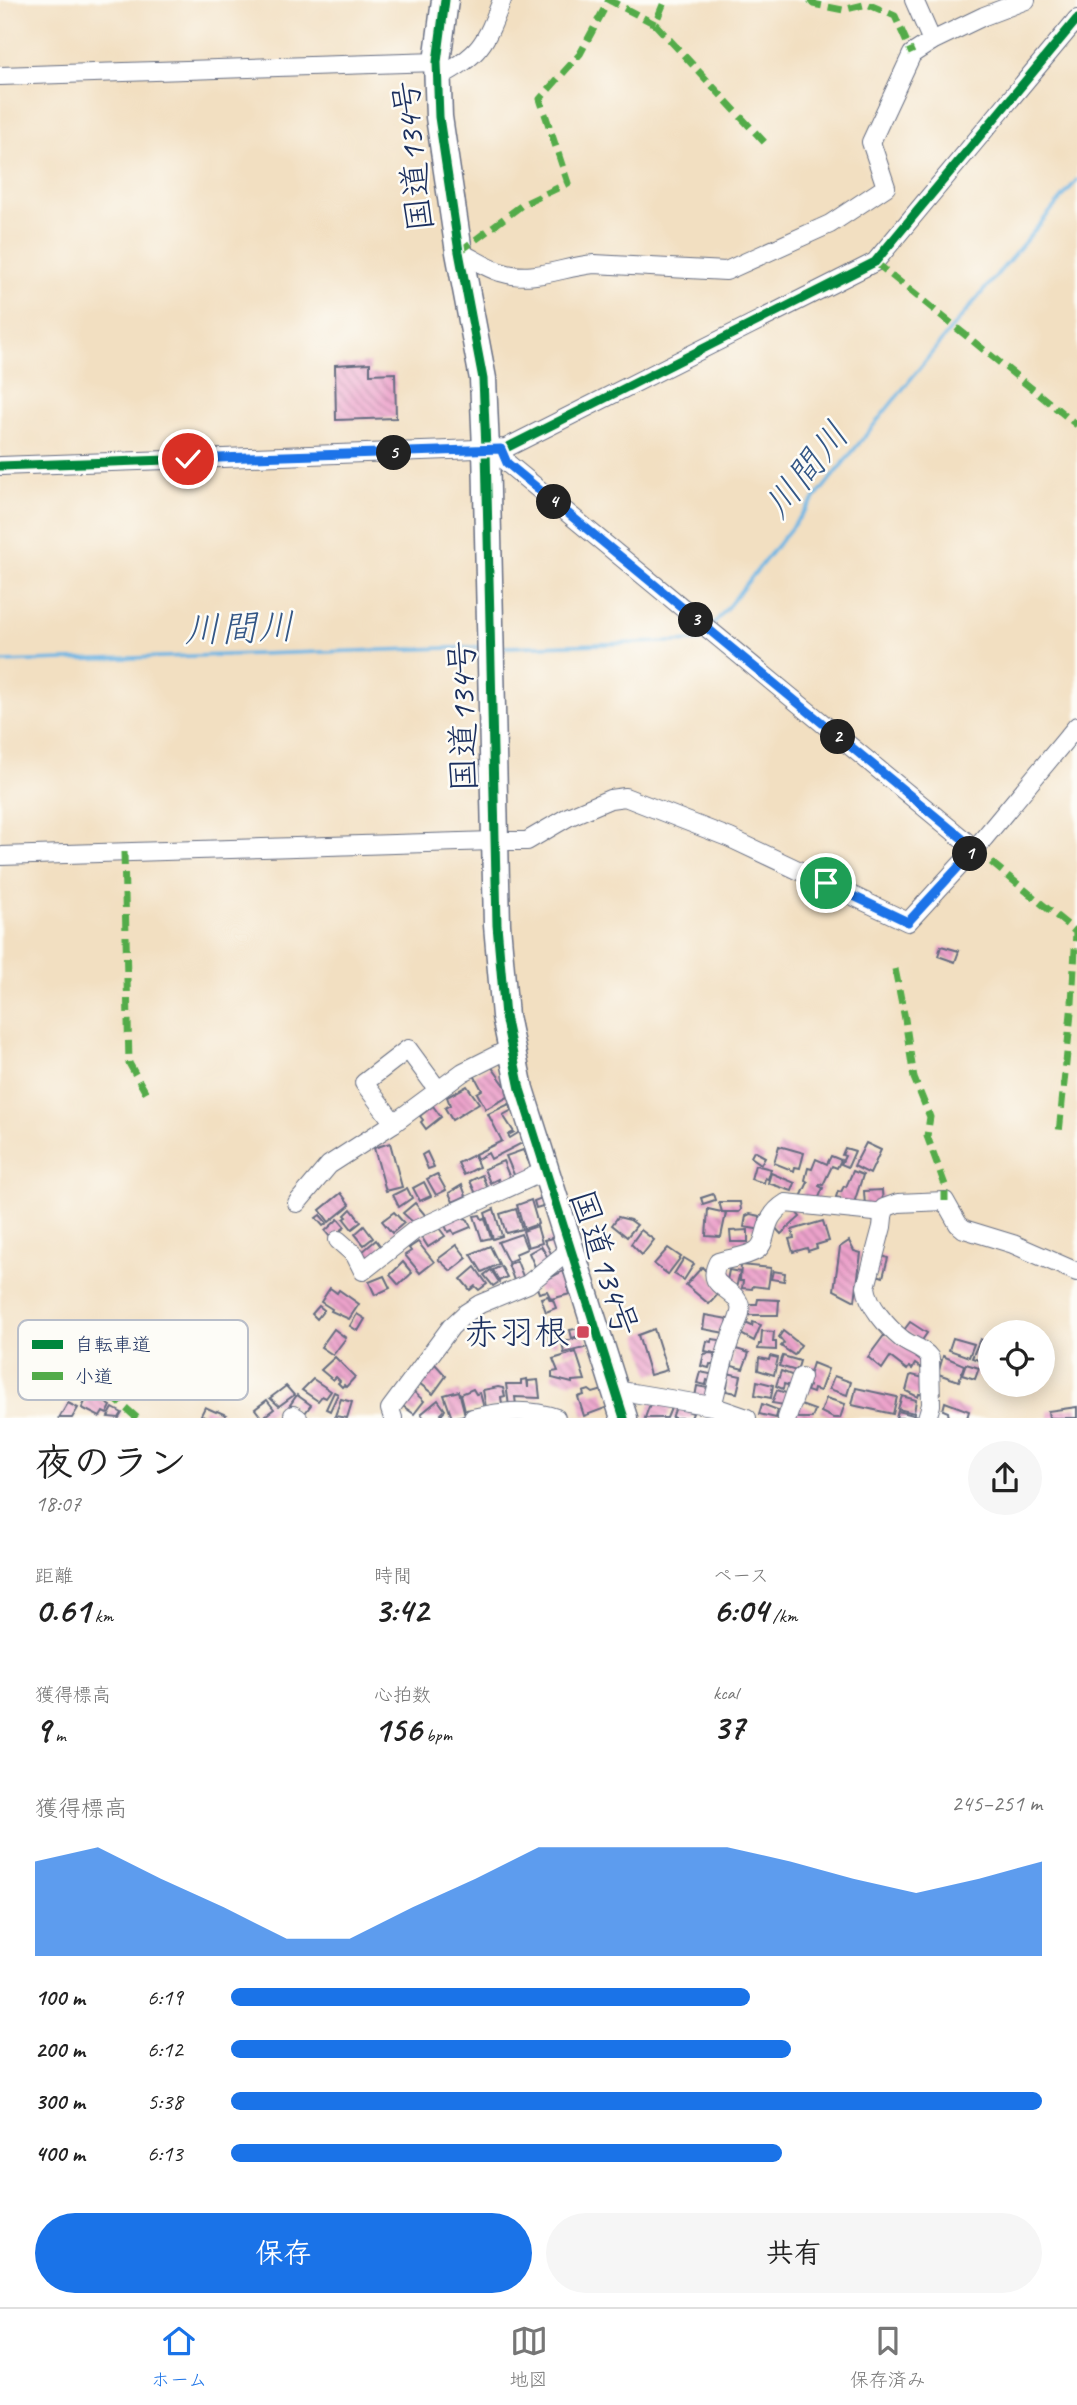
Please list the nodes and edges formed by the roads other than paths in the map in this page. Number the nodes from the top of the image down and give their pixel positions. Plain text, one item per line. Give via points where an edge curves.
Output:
1 (502, 0) edge
2 (914, 0) edge
3 (1026, 0) edge
4 (448, 1) edge
5 (1077, 19) edge
6 (932, 41) junction
7 (437, 70) junction
8 (0, 76) edge
9 (459, 252) junction
10 (494, 449) junction
11 (0, 466) edge
12 (1077, 726) edge
13 (493, 841) junction
14 (975, 849) junction
15 (0, 856) edge
16 (511, 1048) junction
17 (439, 1090) junction
18 (394, 1123) junction
19 (545, 1171) junction
20 (297, 1203) dead end
21 (884, 1213) junction
22 (338, 1240) dead end
23 (572, 1254) junction
24 (1077, 1272) edge
25 (801, 1377) dead end
26 (615, 1390) junction
27 (710, 1410) edge
28 (393, 1418) edge
29 (473, 1418) edge
30 (556, 1418) edge
31 (624, 1418) edge
32 (747, 1418) edge
33 (787, 1418) edge
34 (927, 1418) edge

1 - 7 street via 487,39 474,55 459,66
2 - 6 street
3 - 6 street
4 - 7 highway, 国道134号
5 - 10 street via 875,262 506,449
6 - 9 street via 912,54 871,142 887,187 830,224 726,271 594,264 526,277 496,272
7 - 8 street
7 - 9 highway, 国道134号 via 439,117
9 - 10 highway, 国道134号
10 - 11 street
10 - 13 highway, 国道134号
10 - 14 street
12 - 14 street
13 - 14 street via 527,841 568,817 625,797 730,838 908,922
13 - 15 street
13 - 16 highway, 国道134号 via 501,978
16 - 17 street
16 - 19 highway, 国道134号
17 - 18 street
17 - 18 street via 408,1049 364,1083
18 - 20 street via 330,1165
19 - 22 street via 414,1231 363,1271 355,1255
19 - 23 highway, 国道134号
21 - 24 street via 884,1208 898,1203 945,1201 964,1229
21 - 27 street via 786,1203 769,1218 760,1247 718,1262 716,1281 738,1301 740,1315
21 - 34 street via 867,1295 893,1331 930,1358
23 - 26 highway, 国道134号
23 - 28 street via 561,1257 528,1284 480,1304 458,1320 390,1409
25 - 33 street
26 - 27 street
26 - 31 highway, 国道134号
27 - 32 street
29 - 30 street via 496,1412

